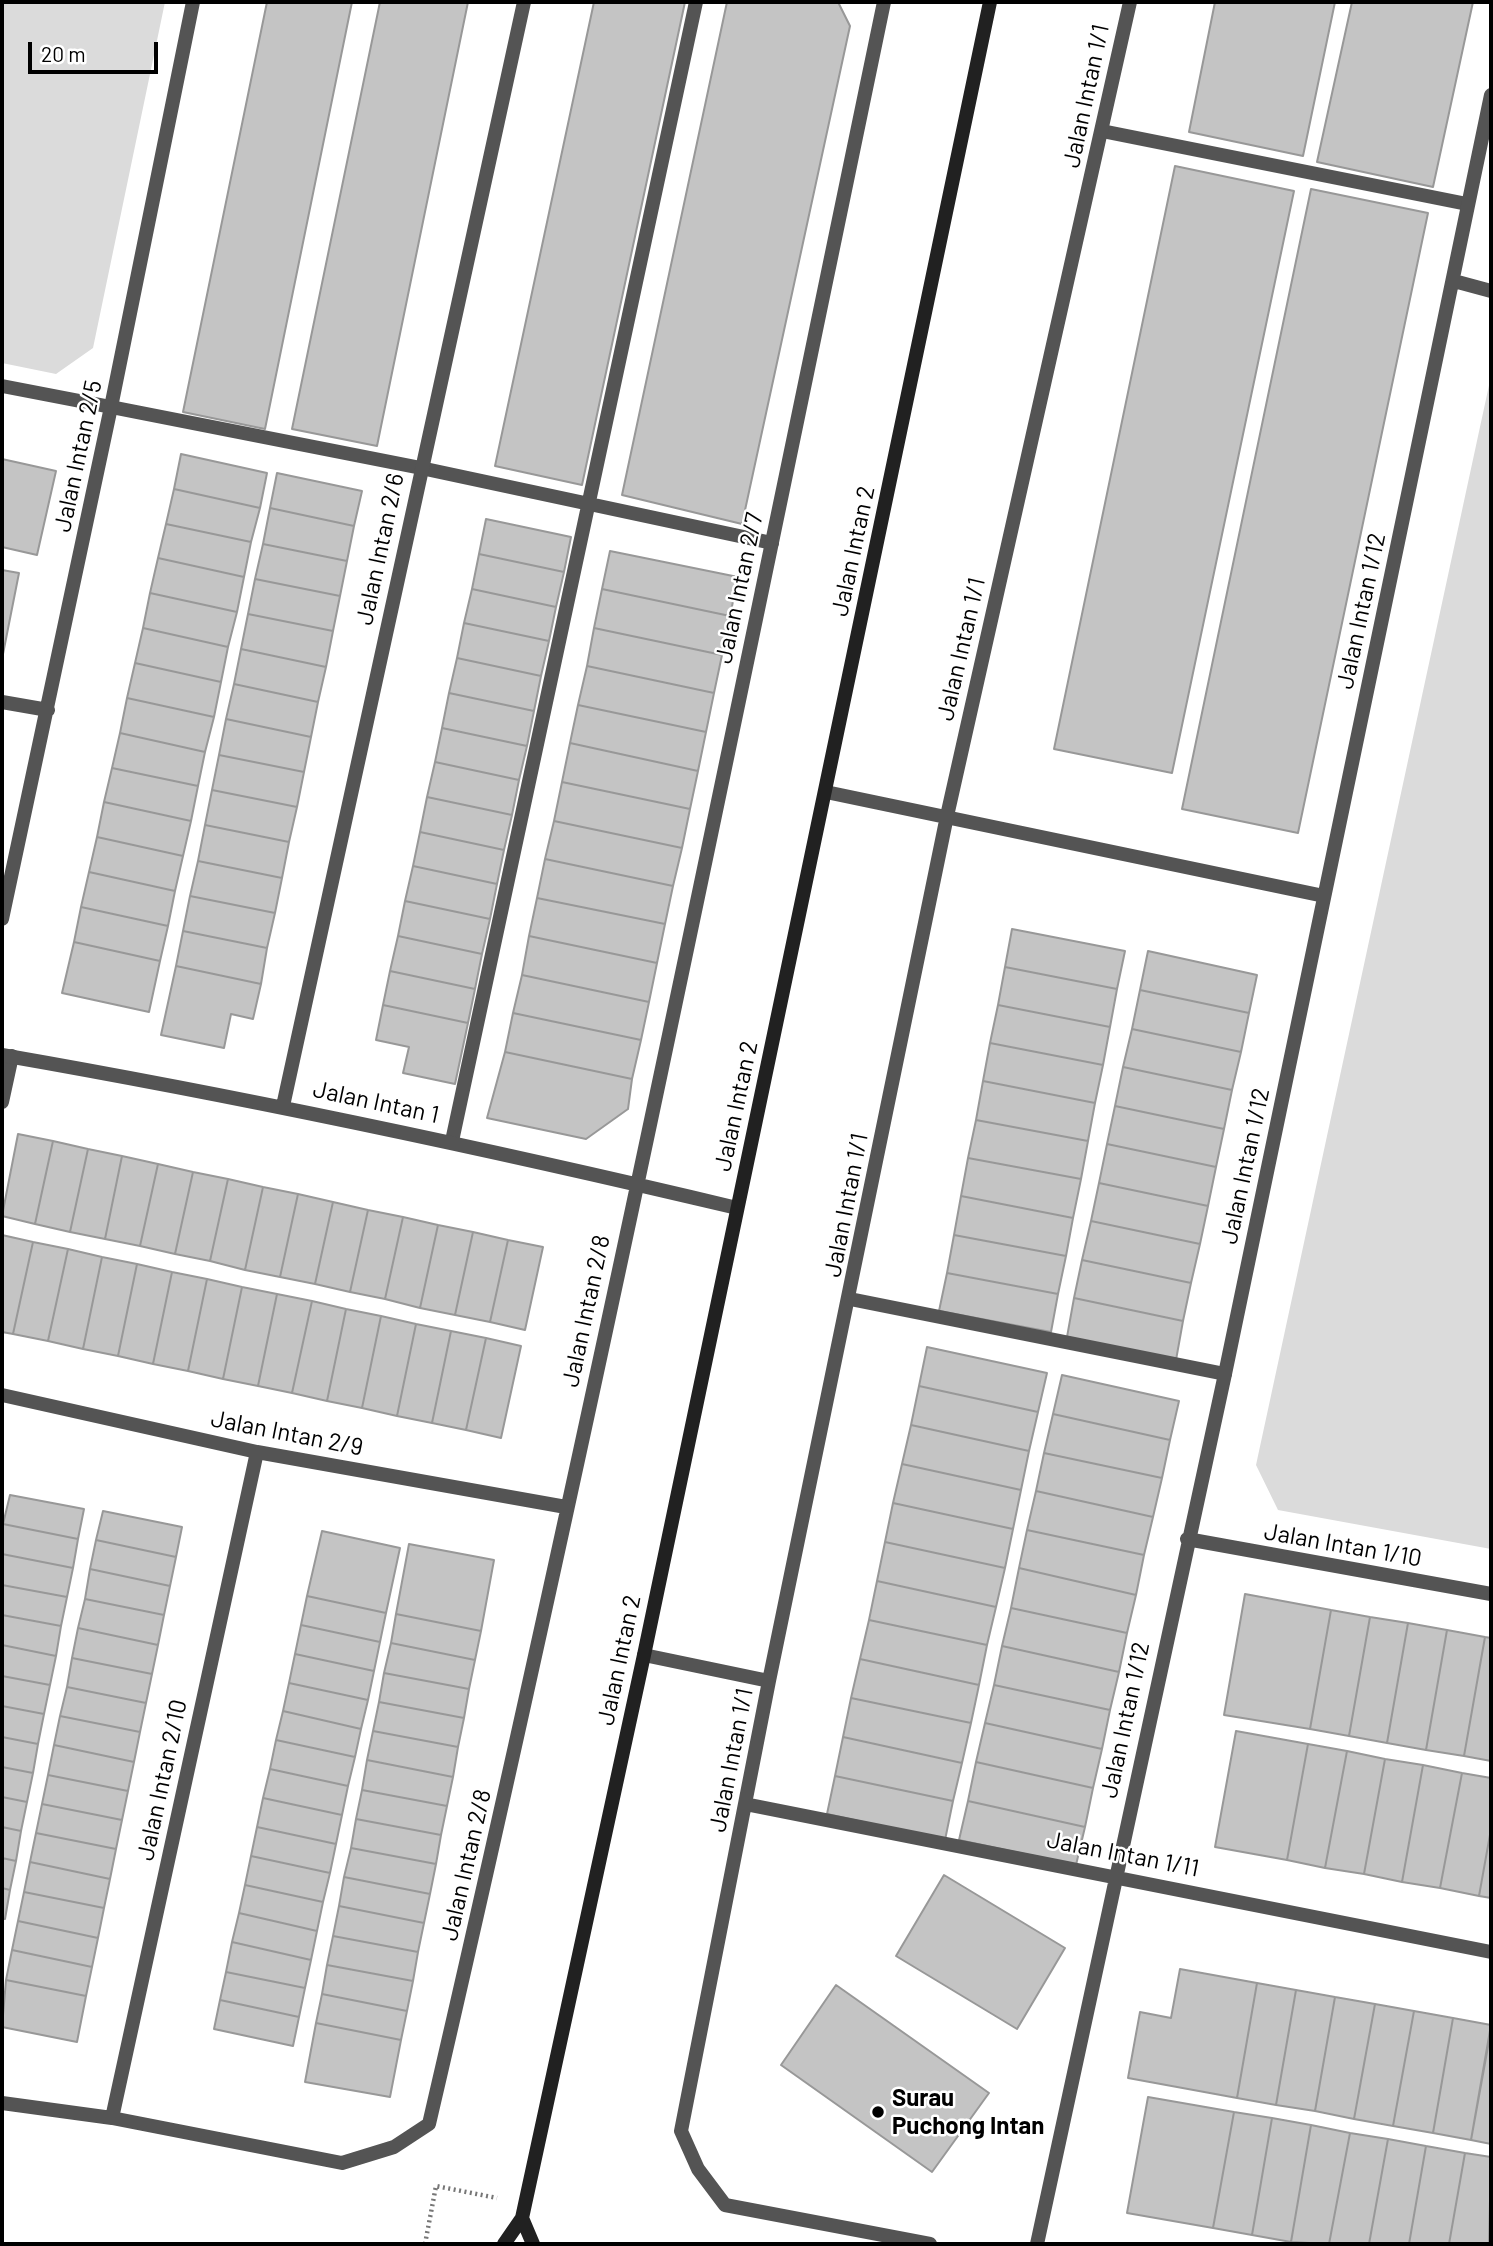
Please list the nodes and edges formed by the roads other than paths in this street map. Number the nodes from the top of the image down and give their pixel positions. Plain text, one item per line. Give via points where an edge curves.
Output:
1 (193, 2) edge
2 (524, 2) edge
3 (696, 2) edge
4 (884, 2) edge
5 (990, 2) edge
6 (1130, 2) edge
7 (1491, 95) edge
8 (1102, 131) junction
9 (1467, 204) junction
10 (1454, 281) junction
11 (1491, 290) edge
12 (2, 386) edge
13 (111, 407) junction
14 (421, 468) junction
15 (588, 503) junction
16 (772, 543) junction
17 (2, 702) edge
18 (48, 710) junction
19 (826, 792) junction
20 (947, 816) junction
21 (1324, 896) junction
22 (2, 919) edge
23 (7, 1056) edge
24 (2, 1102) edge
25 (284, 1106) junction
26 (452, 1141) junction
27 (638, 1184) junction
28 (737, 1208) junction
29 (850, 1299) junction
30 (1224, 1374) junction
31 (2, 1395) edge
32 (257, 1452) junction
33 (566, 1507) junction
34 (1186, 1539) junction
35 (1491, 1594) edge
36 (644, 1655) junction
37 (769, 1681) junction
38 (745, 1804) junction
39 (1116, 1875) junction
40 (1491, 1952) edge
41 (2, 2103) edge
42 (112, 2118) junction
43 (524, 2211) junction
44 (504, 2244) edge
45 (533, 2244) edge
46 (930, 2244) edge
47 (1037, 2244) edge

1 - 13 street, Jalan Intan 2/5
2 - 14 street, Jalan Intan 2/6
3 - 15 street
4 - 16 street, Jalan Intan 2/7
5 - 19 street, Jalan Intan 2
6 - 8 street, Jalan Intan 1/1
7 - 9 street, Jalan Intan 1/12
8 - 9 street
8 - 20 street, Jalan Intan 1/1
9 - 10 street, Jalan Intan 1/12
10 - 11 street
10 - 21 street, Jalan Intan 1/12
12 - 13 street
13 - 14 street
13 - 18 street, Jalan Intan 2/5
14 - 15 street
14 - 25 street, Jalan Intan 2/6
15 - 16 street
15 - 26 street
16 - 27 street, Jalan Intan 2/7
17 - 18 street
18 - 22 street, Jalan Intan 2/5
19 - 20 street
19 - 28 street, Jalan Intan 2
20 - 21 street
20 - 29 street, Jalan Intan 1/1
21 - 30 street, Jalan Intan 1/12
23 - 24 street
23 - 25 street, Jalan Intan 1
25 - 26 street, Jalan Intan 1
26 - 27 street, Jalan Intan 1
27 - 28 street, Jalan Intan 1
27 - 33 street, Jalan Intan 2/8
28 - 36 street, Jalan Intan 2
29 - 30 street
29 - 37 street, Jalan Intan 1/1
30 - 34 street, Jalan Intan 1/12
31 - 32 street, Jalan Intan 2/9
32 - 33 street, Jalan Intan 2/9
32 - 42 street, Jalan Intan 2/10
33 - 42 street, Jalan Intan 2/8 via 429,2124 394,2147 342,2163
34 - 35 street, Jalan Intan 1/10
34 - 39 street, Jalan Intan 1/12
36 - 37 street
36 - 43 street, Jalan Intan 2
37 - 38 street, Jalan Intan 1/1
38 - 39 street, Jalan Intan 1/11
38 - 46 street, Jalan Intan 1/1 via 681,2131 698,2169 725,2205
39 - 40 street, Jalan Intan 1/11
39 - 47 street, Jalan Intan 1/12
41 - 42 street, Jalan Intan 2/8
43 - 44 street, Jalan Intan 2
43 - 45 street

